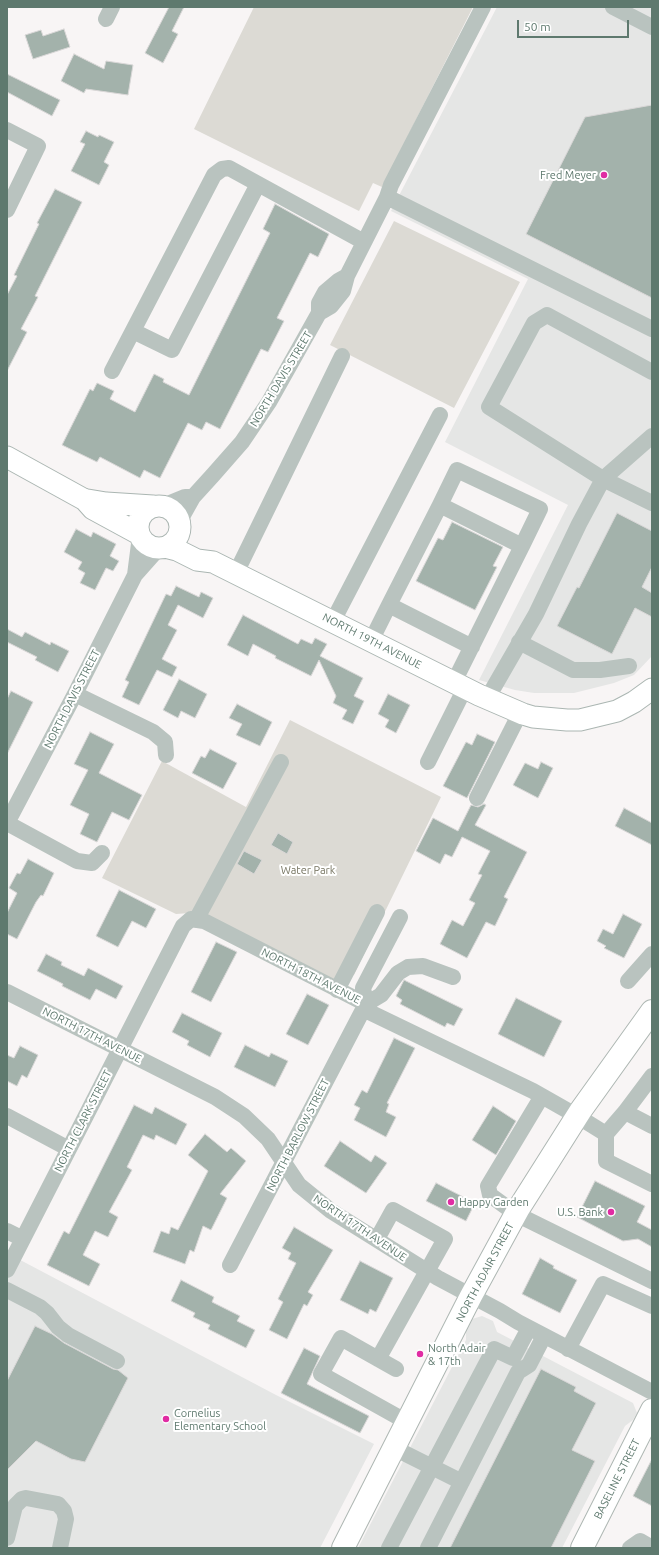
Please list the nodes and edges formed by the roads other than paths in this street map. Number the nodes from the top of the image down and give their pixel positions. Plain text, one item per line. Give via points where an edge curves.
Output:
1 (482, 7) edge
2 (612, 7) edge
3 (652, 27) edge
4 (7, 130) edge
5 (258, 184) junction
6 (387, 197) junction
7 (7, 210) edge
8 (364, 242) junction
9 (652, 329) edge
10 (133, 331) junction
11 (342, 356) dead end
12 (112, 371) dead end
13 (652, 372) edge
14 (440, 415) dead end
15 (652, 436) edge
16 (7, 457) edge
17 (604, 478) junction
18 (192, 497) junction
19 (85, 500) junction
20 (652, 503) edge
21 (440, 505) junction
22 (158, 506) junction
23 (180, 524) junction
24 (139, 535) junction
25 (522, 546) junction
26 (162, 547) junction
27 (213, 562) junction
28 (236, 573) junction
29 (135, 575) junction
30 (389, 604) junction
31 (333, 621) junction
32 (371, 641) junction
33 (519, 642) junction
34 (472, 647) junction
35 (629, 666) dead end
36 (460, 685) junction
37 (652, 689) edge
38 (75, 694) junction
39 (487, 698) junction
40 (526, 715) junction
41 (166, 755) dead end
42 (281, 762) dead end
43 (428, 762) dead end
44 (477, 798) dead end
45 (7, 823) edge
46 (102, 853) dead end
47 (377, 912) dead end
48 (400, 917) dead end
49 (193, 919) junction
50 (652, 954) edge
51 (453, 977) dead end
52 (628, 981) dead end
53 (337, 990) junction
54 (7, 992) edge
55 (364, 1007) junction
56 (652, 1011) edge
57 (120, 1049) junction
58 (652, 1076) edge
59 (542, 1096) junction
60 (625, 1112) junction
61 (7, 1116) edge
62 (577, 1116) junction
63 (652, 1126) edge
64 (606, 1134) junction
65 (69, 1149) junction
66 (284, 1164) junction
67 (652, 1184) edge
68 (516, 1214) junction
69 (7, 1231) edge
70 (23, 1239) junction
71 (377, 1239) junction
72 (230, 1265) dead end
73 (7, 1270) edge
74 (427, 1271) junction
75 (652, 1281) edge
76 (7, 1290) edge
77 (471, 1296) junction
78 (652, 1306) edge
79 (529, 1328) junction
80 (544, 1336) junction
81 (568, 1348) junction
82 (378, 1359) junction
83 (117, 1361) dead end
84 (396, 1368) dead end
85 (652, 1392) edge
86 (652, 1410) edge
87 (407, 1422) junction
88 (394, 1448) junction
89 (432, 1467) junction
90 (462, 1482) junction
91 (7, 1538) edge
92 (60, 1548) edge
93 (342, 1548) edge
94 (389, 1548) edge
95 (428, 1548) edge
96 (582, 1548) edge
97 (630, 1548) edge
98 (652, 1548) edge

1 - 6 street, NORTH DAVIS STREET
2 - 3 street
4 - 7 street via 38,146
5 - 8 street
5 - 10 street via 229,168 222,169 214,175
5 - 10 street via 172,350
6 - 8 street, NORTH DAVIS STREET
6 - 9 street
8 - 18 street, NORTH DAVIS STREET via 347,276 343,291 331,306 319,313 255,424 227,460
10 - 12 street
11 - 28 street
13 - 17 street via 547,315 534,323 488,407
14 - 31 street
15 - 17 street
16 - 19 main road, NORTH 19TH AVENUE
17 - 20 street
17 - 33 street via 536,614
18 - 22 street
18 - 23 street, NORTH DAVIS STREET
19 - 22 main road, NORTH 19TH AVENUE via 106,504
19 - 24 main road, NORTH 19TH AVENUE via 93,509
21 - 25 street
21 - 25 street via 457,470 540,509
21 - 30 street
22 - 23 main road, NORTH 19TH AVENUE via 168,507 175,513
22 - 24 main road via 144,511 141,515 138,524
23 - 26 main road via 176,539
23 - 27 main road, NORTH 19TH AVENUE via 194,544
24 - 26 main road, NORTH 19TH AVENUE via 148,545
24 - 29 street
25 - 34 street
26 - 27 main road, NORTH 19TH AVENUE via 176,550 197,560
26 - 29 street
27 - 28 main road, NORTH 19TH AVENUE
28 - 31 main road, NORTH 19TH AVENUE
29 - 38 street, NORTH DAVIS STREET
30 - 32 street
30 - 34 street
31 - 32 main road, NORTH 19TH AVENUE
32 - 36 main road, NORTH 19TH AVENUE
33 - 35 street via 573,670
33 - 39 street
34 - 36 street
36 - 39 main road, NORTH 19TH AVENUE
36 - 43 street
37 - 40 main road, NORTH 19TH AVENUE via 625,707 580,720
38 - 41 street via 153,732 165,742
38 - 45 street, NORTH DAVIS STREET
39 - 40 main road, NORTH 19TH AVENUE
40 - 44 street
42 - 49 street, NORTH CLARK STREET
45 - 46 street via 77,861 92,863
47 - 53 street
48 - 55 street, NORTH 18TH AVENUE via 363,988
49 - 53 street, NORTH 18TH AVENUE via 204,921
49 - 57 street, NORTH CLARK STREET via 183,926
50 - 52 street
51 - 55 street via 423,966 408,966 398,973 381,995
53 - 55 street, NORTH 18TH AVENUE
54 - 57 street, NORTH 17TH AVENUE
55 - 59 street
55 - 66 street, NORTH BARLOW STREET
56 - 62 highway, NORTH ADAIR STREET
57 - 65 street, NORTH CLARK STREET
57 - 66 street, NORTH 17TH AVENUE via 215,1096 244,1116 268,1139
58 - 60 street
59 - 62 street
59 - 68 street via 488,1186 490,1195
60 - 63 street
60 - 64 street
61 - 65 street
62 - 64 street
62 - 68 highway, NORTH ADAIR STREET
64 - 67 street via 606,1161
65 - 70 street, NORTH CLARK STREET
66 - 71 street, NORTH 17TH AVENUE via 299,1185 331,1211
66 - 72 street, NORTH BARLOW STREET
68 - 75 street
68 - 77 highway, NORTH ADAIR STREET
69 - 70 street
70 - 73 street, NORTH CLARK STREET
71 - 74 street, NORTH 17TH AVENUE
71 - 74 street via 393,1210 445,1239
74 - 77 street, NORTH 17TH AVENUE
74 - 82 street
76 - 83 street via 40,1307 68,1335
77 - 79 street, NORTH 17TH AVENUE
77 - 87 highway, NORTH ADAIR STREET
78 - 81 street via 603,1284
79 - 80 street, NORTH 17TH AVENUE
79 - 89 street via 513,1358 494,1349
80 - 81 street, NORTH 17TH AVENUE
80 - 90 street via 529,1365 518,1372
81 - 85 street, NORTH 17TH AVENUE
82 - 84 street
82 - 87 street via 341,1338 321,1374
86 - 96 highway, BASELINE STREET
87 - 88 highway, NORTH ADAIR STREET
88 - 89 street
88 - 93 highway, NORTH ADAIR STREET
89 - 90 street
89 - 94 street
90 - 95 street
91 - 92 street via 13,1510 18,1502 26,1498 58,1504 66,1515
97 - 98 street via 640,1541

